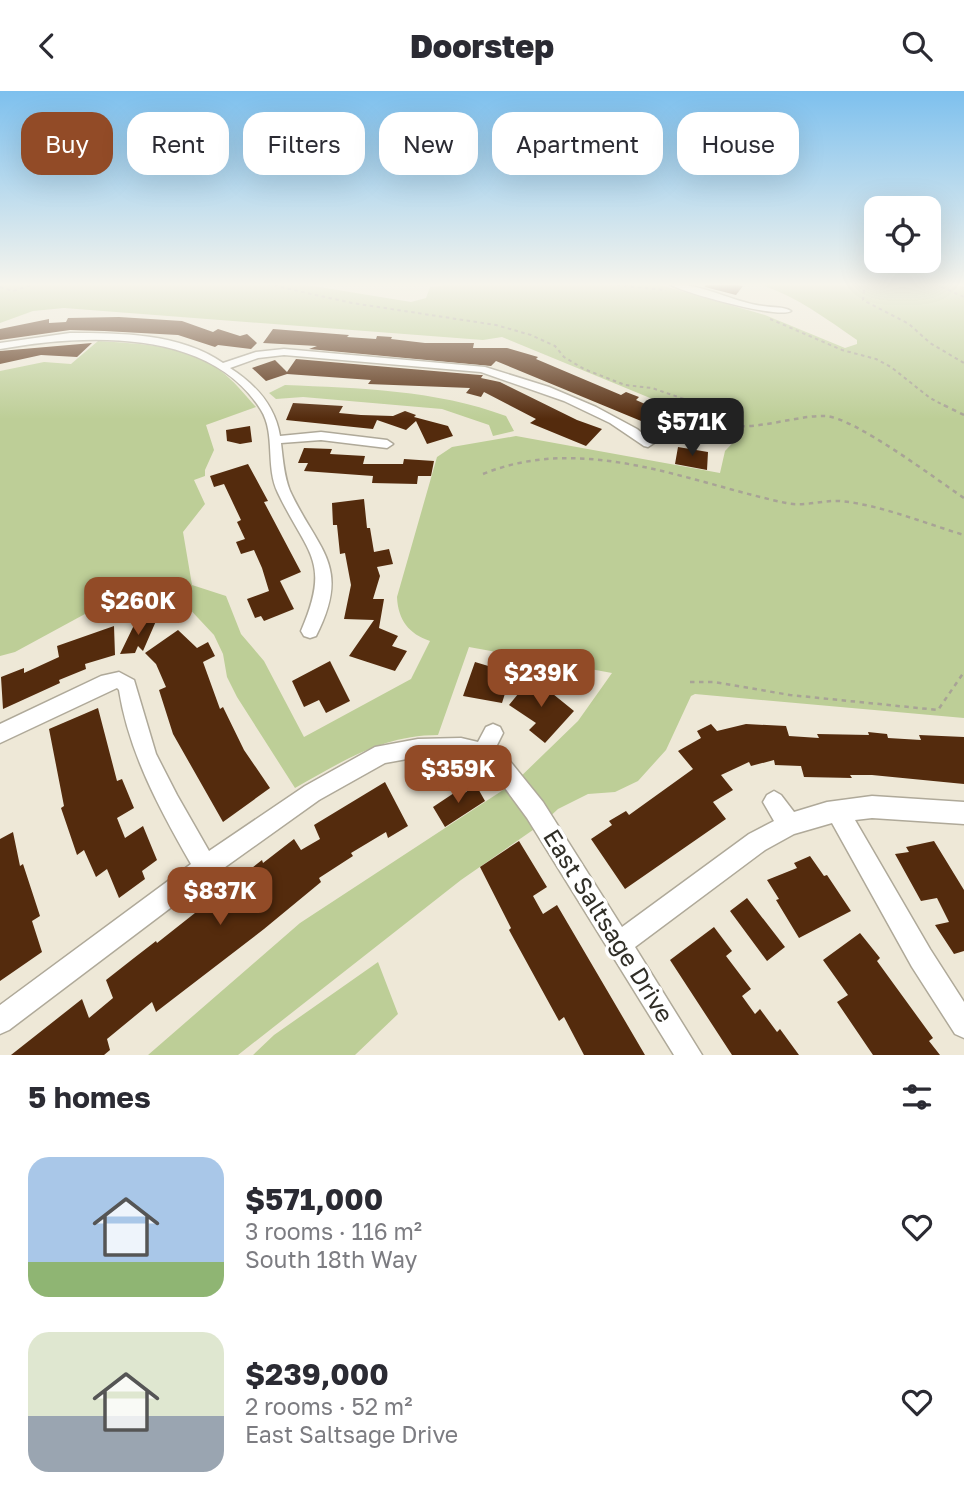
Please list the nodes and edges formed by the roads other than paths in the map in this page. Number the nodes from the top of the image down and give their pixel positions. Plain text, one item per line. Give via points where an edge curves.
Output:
1 (0, 346) edge
2 (224, 366) junction
3 (274, 440) junction
4 (648, 443) dead end
5 (387, 444) dead end
6 (310, 631) dead end
7 (0, 734) edge
8 (774, 801) dead end
9 (838, 812) junction
10 (964, 813) edge
11 (790, 824) junction
12 (206, 867) junction
13 (619, 944) junction
14 (0, 1021) edge
15 (964, 1025) edge
16 (689, 1055) edge

1 - 2 street via 65,336 114,338 182,348
2 - 3 street via 267,408
2 - 4 street via 284,352 481,369 613,419
3 - 5 street via 321,436
3 - 6 street via 280,482 326,572 323,604
7 - 12 street via 107,682 120,680 128,685 138,730
8 - 11 street
9 - 10 street via 872,807
9 - 11 street
9 - 15 street
11 - 13 street via 757,842
12 - 13 street, East Saltsage Drive via 312,793 382,754 488,743
12 - 14 street
13 - 16 street, East Saltsage Drive

